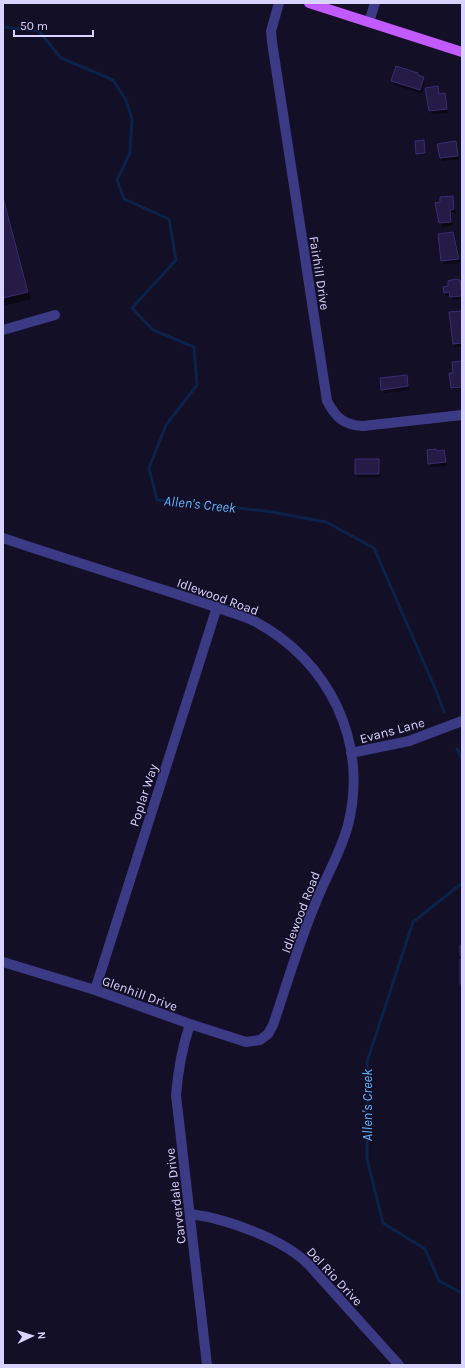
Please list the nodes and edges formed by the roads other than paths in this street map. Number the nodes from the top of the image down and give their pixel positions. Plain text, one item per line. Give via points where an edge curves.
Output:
1 (279, 3) edge
2 (309, 3) edge
3 (375, 3) edge
4 (369, 22) junction
5 (462, 52) edge
6 (55, 315) dead end
7 (3, 330) edge
8 (462, 415) edge
9 (3, 538) edge
10 (217, 607) junction
11 (462, 721) edge
12 (351, 753) junction
13 (3, 962) edge
14 (95, 990) junction
15 (190, 1024) junction
16 (268, 1034) joint
17 (191, 1214) junction
18 (208, 1365) edge
19 (398, 1365) edge

1 - 8 street, Fairhill Drive via 271,31 272,42 327,401 341,421 354,426
2 - 4 main road
3 - 4 street
4 - 5 main road
6 - 7 street
9 - 10 street, Idlewood Road
10 - 12 street, Idlewood Road via 253,620 281,638 309,663 330,691 341,716
10 - 14 street, Poplar Way
11 - 12 street, Evans Lane via 409,741
12 - 16 street, Idlewood Road via 353,788 348,824 314,906
13 - 14 street, Glenhill Drive
14 - 15 street, Glenhill Drive
15 - 16 street, Glenhill Drive via 246,1042 256,1041
15 - 17 street, Carverdale Drive via 181,1053 176,1095
17 - 18 street, Carverdale Drive
17 - 19 street, Del Rio Drive via 210,1217 260,1235 295,1252

